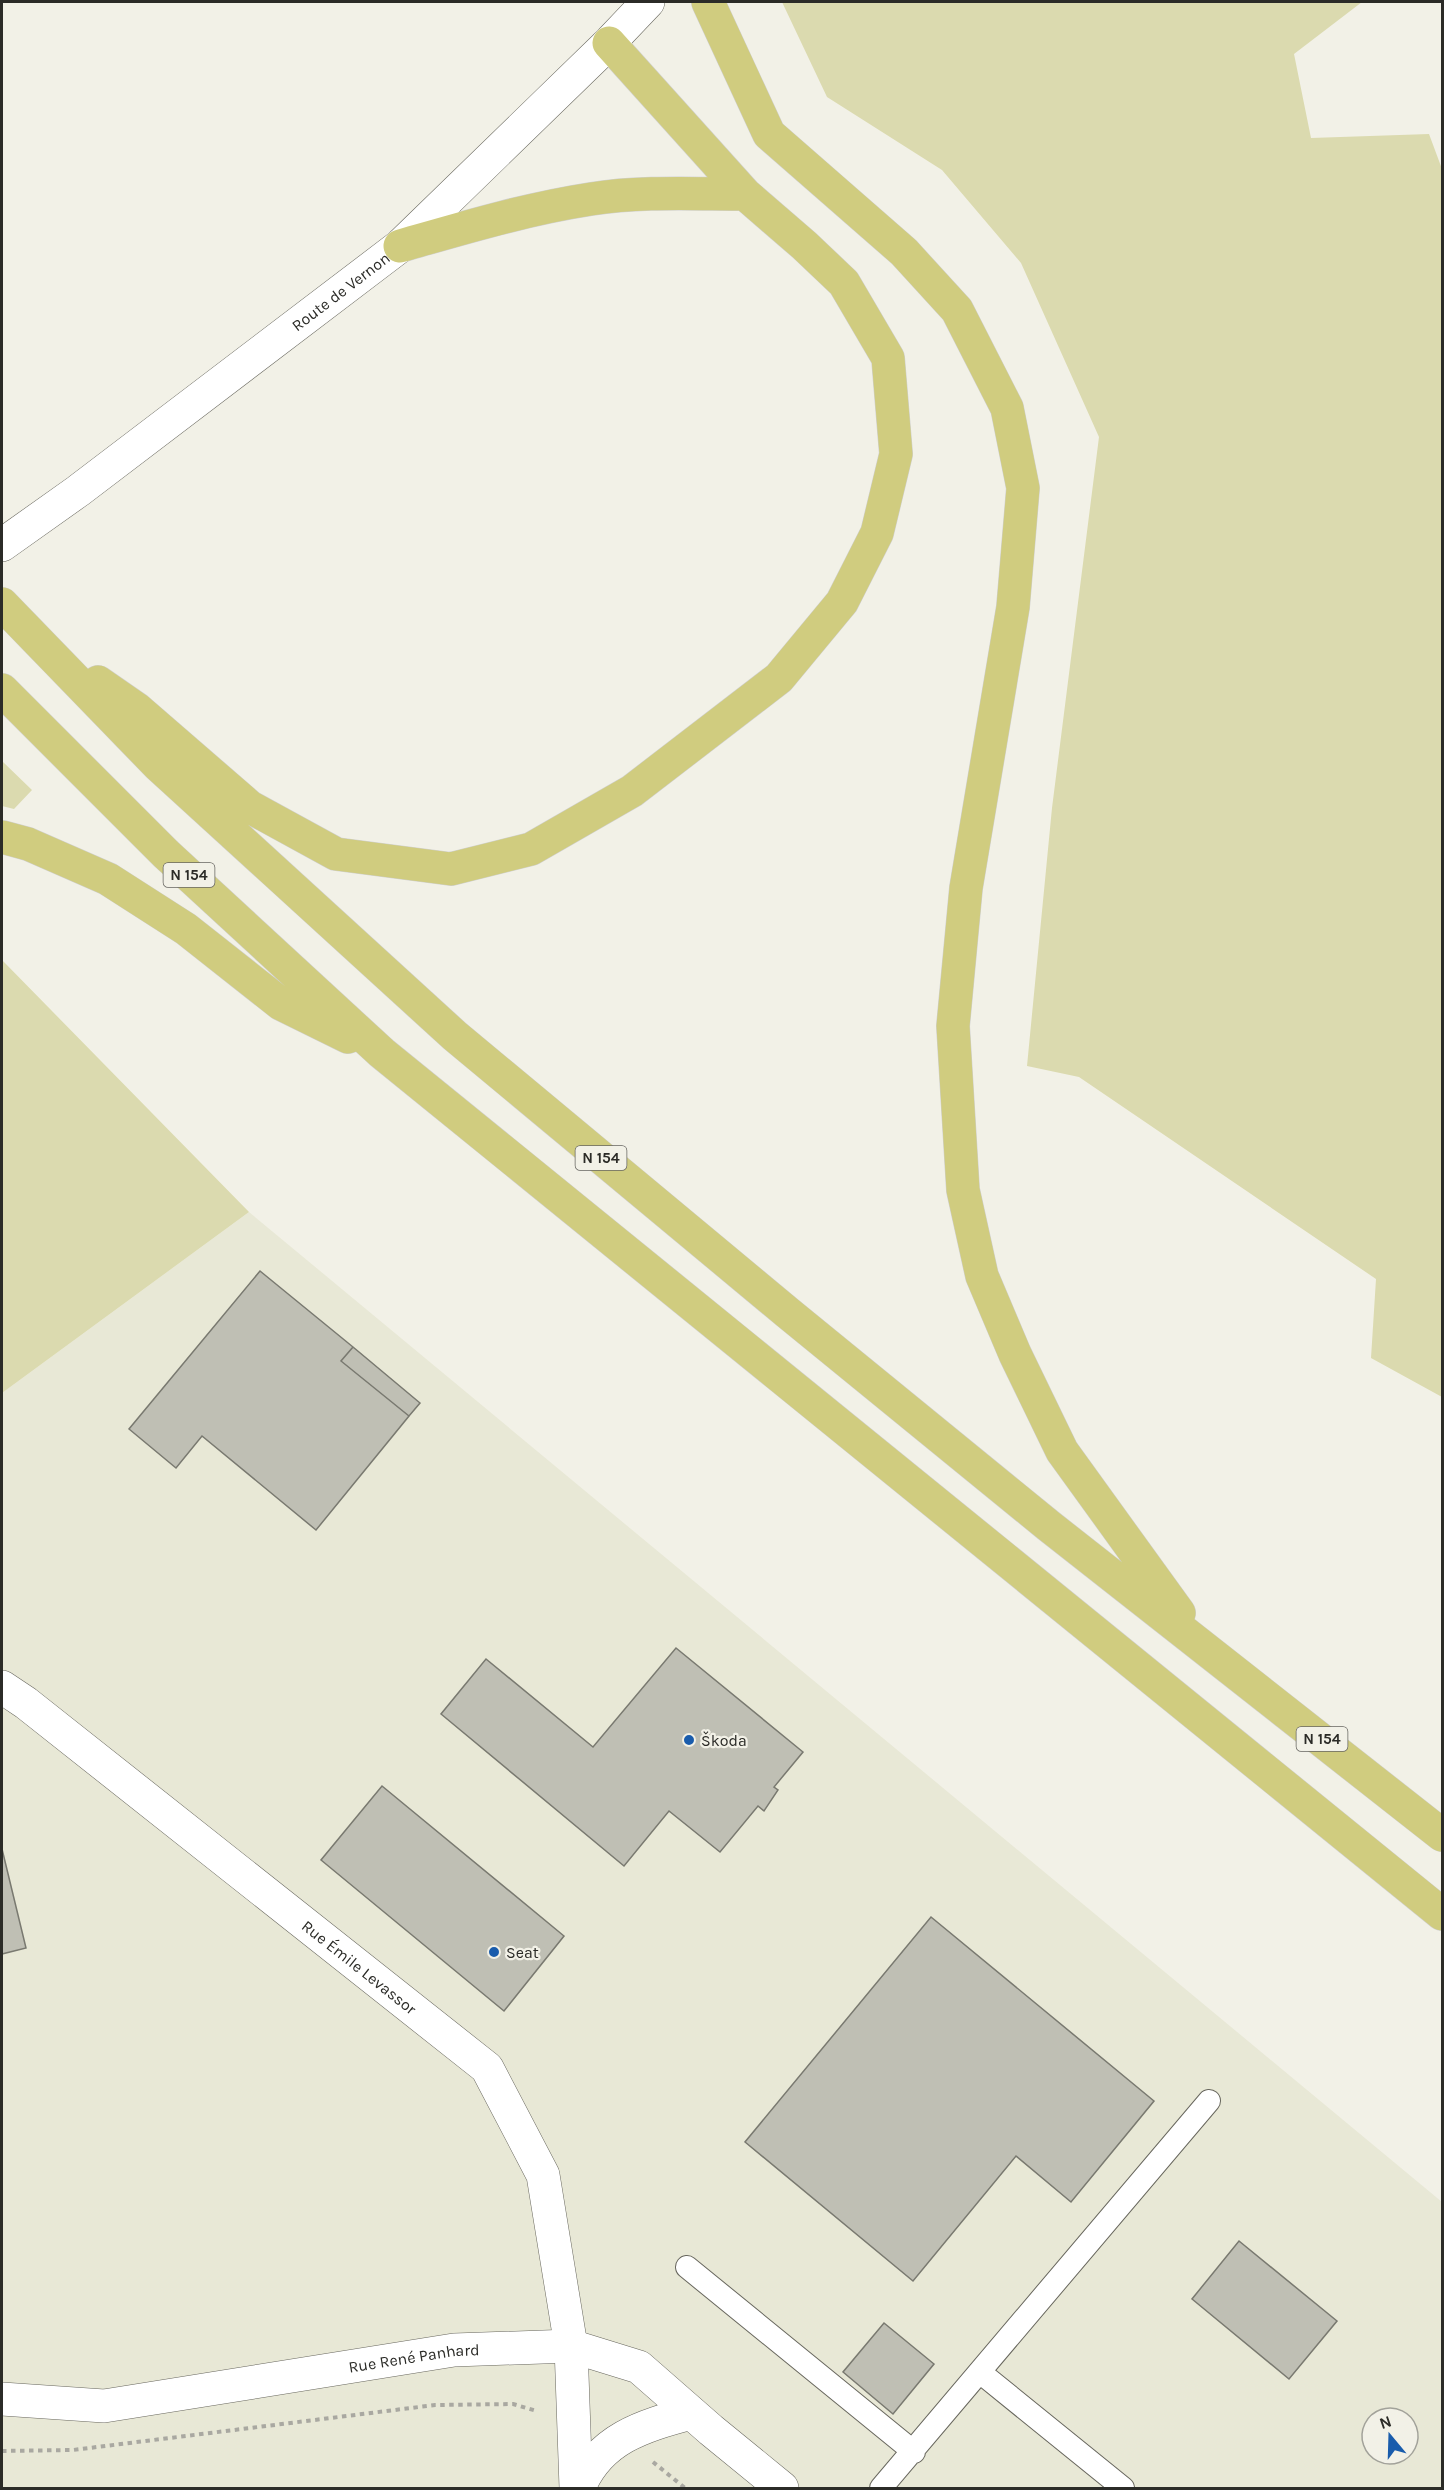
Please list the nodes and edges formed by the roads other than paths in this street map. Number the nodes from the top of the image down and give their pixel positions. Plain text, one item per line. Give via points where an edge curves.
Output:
1 (648, 2) edge
2 (708, 2) edge
3 (609, 43) junction
4 (746, 194) junction
5 (400, 246) junction
6 (2, 545) edge
7 (2, 604) edge
8 (33, 637) junction
9 (2, 690) edge
10 (2, 837) edge
11 (382, 1053) junction
12 (1201, 1644) junction
13 (2, 1687) edge
14 (1443, 1835) edge
15 (1443, 1914) edge
16 (1209, 2101) dead end
17 (687, 2267) dead end
18 (571, 2346) junction
19 (981, 2373) junction
20 (2, 2399) edge
21 (691, 2413) junction
22 (914, 2452) junction
23 (578, 2488) edge
24 (782, 2488) edge
25 (881, 2488) edge
26 (1123, 2488) edge

1 - 3 street, Route de Vernon
2 - 12 highway via 769,134 904,252 957,310 1007,408 1023,488 1013,608 966,888 952,1026 963,1190 982,1276 1062,1451
3 - 4 highway
3 - 5 street, Route de Vernon
4 - 5 highway via 592,199
4 - 8 highway via 844,283 888,358 896,454 877,533 842,602 779,678 632,790 531,849 451,869 336,854 250,807 137,709
5 - 6 street, Route de Vernon
7 - 8 highway, N 154
8 - 12 highway, N 154 via 158,765 455,1036 1049,1526
9 - 11 highway, N 154 via 166,854
10 - 11 highway via 28,844 108,879 186,929 281,1004
11 - 15 highway, N 154
12 - 14 highway, N 154
13 - 18 street, Rue Émile Levassor via 487,2068 543,2175
16 - 19 lane
17 - 22 lane
18 - 20 street, Rue René Panhard via 454,2350 104,2406
18 - 21 street, Rue René Panhard via 639,2367
18 - 23 street, Rue Émile Levassor
19 - 22 lane
19 - 26 lane
21 - 23 street via 615,2441 598,2455
21 - 24 street, Rue René Panhard
22 - 25 lane

